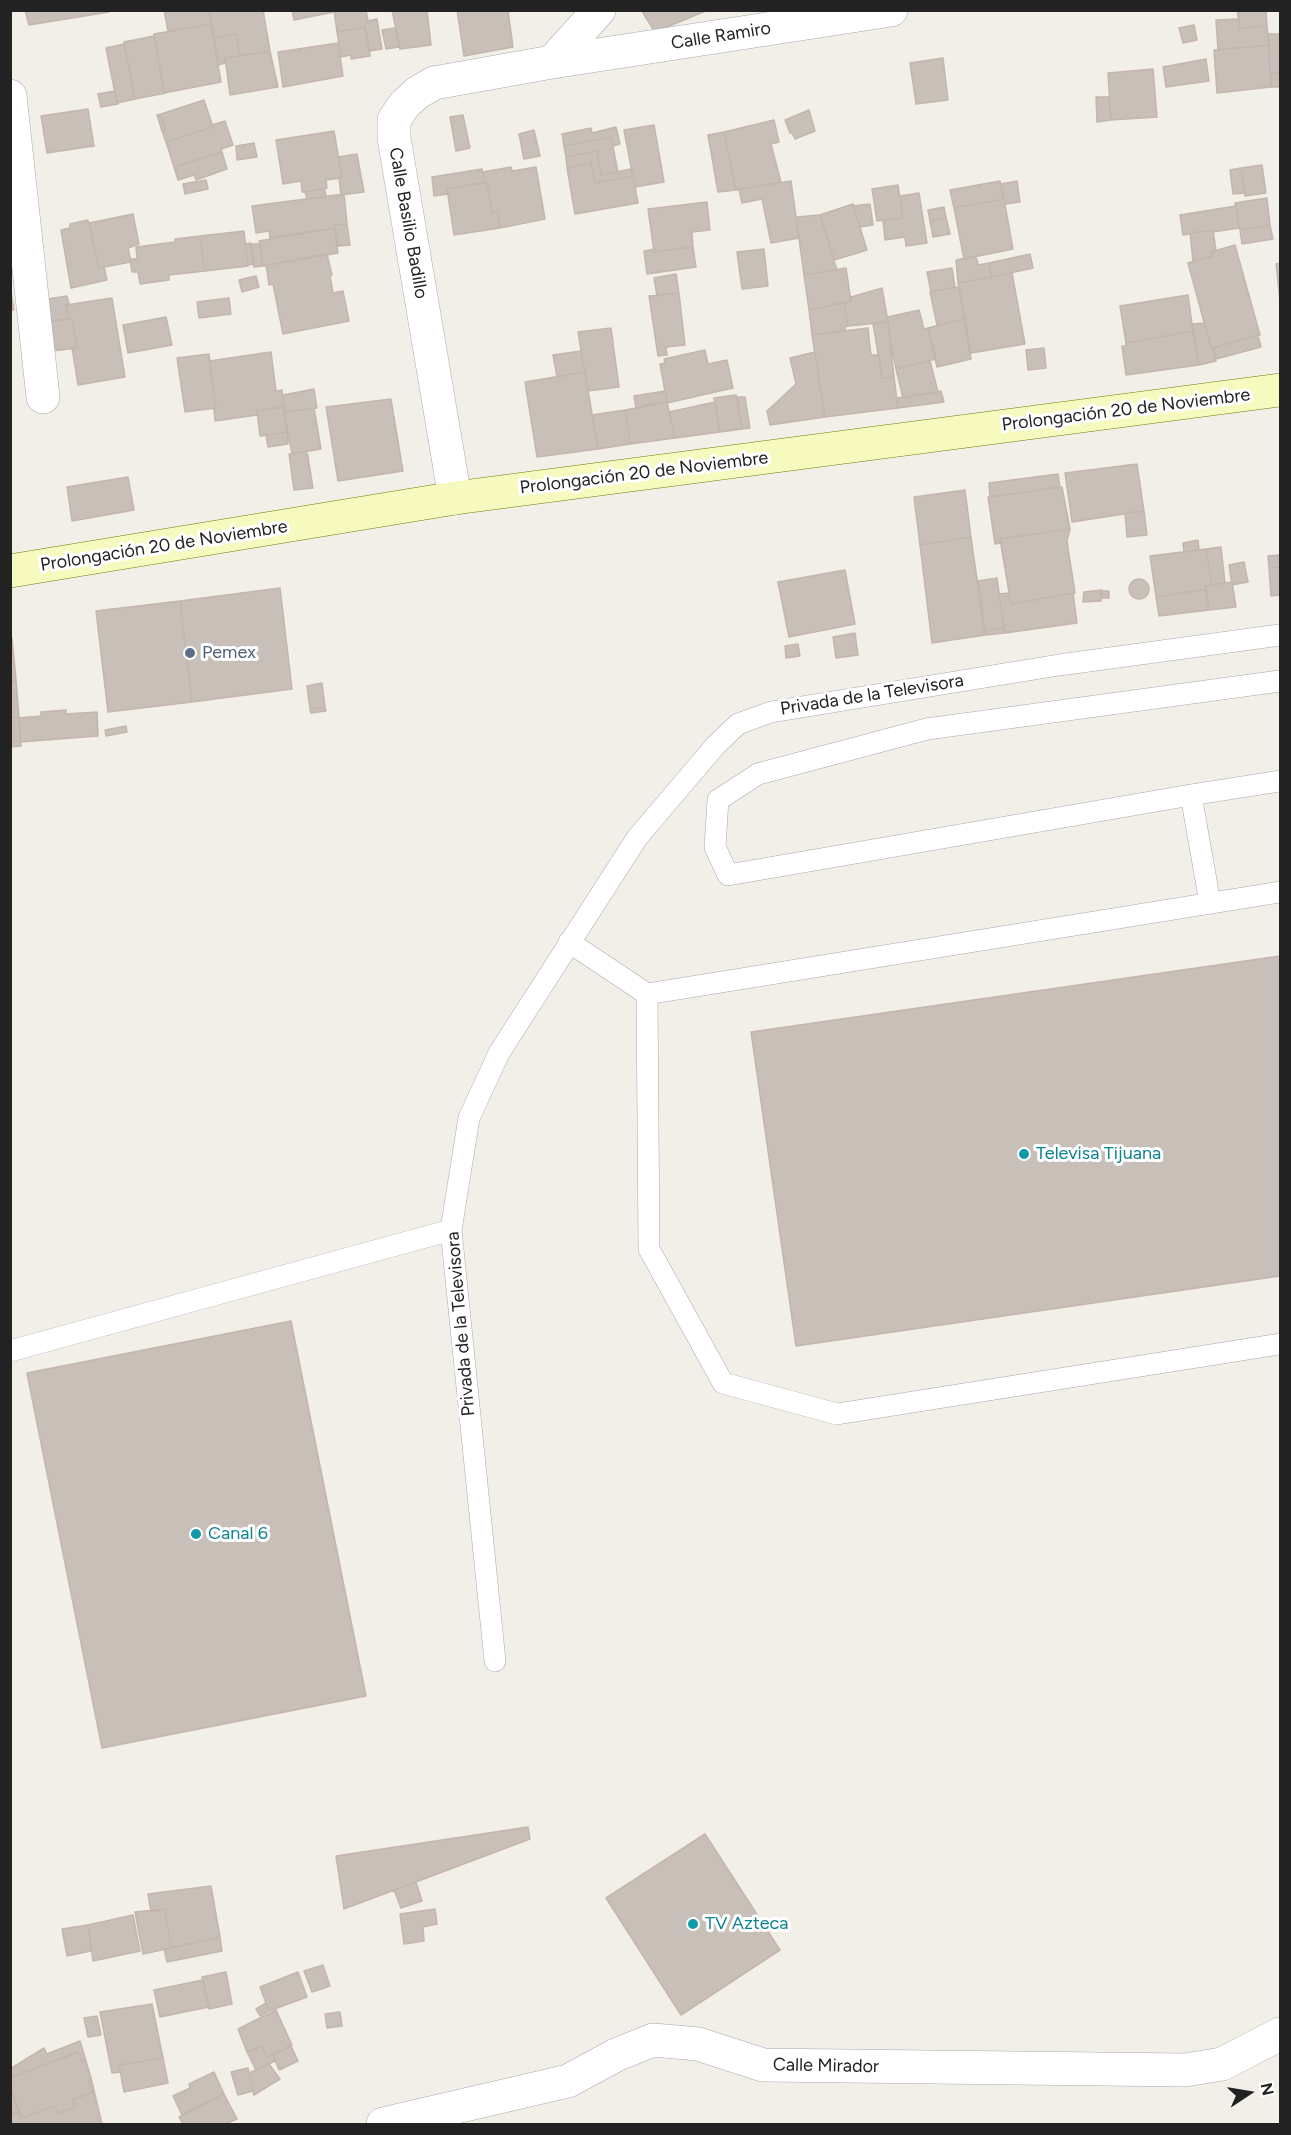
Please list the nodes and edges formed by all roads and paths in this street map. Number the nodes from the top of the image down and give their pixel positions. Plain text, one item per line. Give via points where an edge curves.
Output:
1 (599, 10) edge
2 (891, 10) edge
3 (552, 62) junction
4 (10, 96) edge
5 (1281, 390) edge
6 (43, 397) dead end
7 (455, 498) junction
8 (10, 571) edge
9 (1281, 635) edge
10 (1281, 681) edge
11 (1281, 781) edge
12 (1191, 795) junction
13 (1281, 892) edge
14 (1210, 903) junction
15 (569, 942) junction
16 (647, 994) junction
17 (451, 1230) junction
18 (1281, 1344) edge
19 (10, 1351) edge
20 (495, 1660) dead end
21 (1281, 2034) edge
22 (393, 2123) edge

1 - 3 street
2 - 3 street, Calle Ramiro
3 - 7 street, Calle Basilio Badillo via 434,83 404,105 394,120
4 - 6 street
5 - 7 main road, Prolongación 20 de Noviembre
7 - 8 main road, Prolongación 20 de Noviembre
9 - 15 lane, Privada de la Televisora via 1047,666 771,712 738,724 637,838
10 - 12 lane via 927,729 758,774 718,800 715,847 728,875
11 - 12 lane
12 - 14 lane
13 - 14 lane
14 - 16 lane
15 - 16 lane
15 - 17 lane, Privada de la Televisora via 499,1053 469,1118
16 - 18 lane via 649,1249 723,1383 837,1414
17 - 19 lane
17 - 20 lane, Privada de la Televisora
21 - 22 street, Calle Mirador via 1222,2064 1185,2070 763,2065 698,2044 653,2040 568,2080

